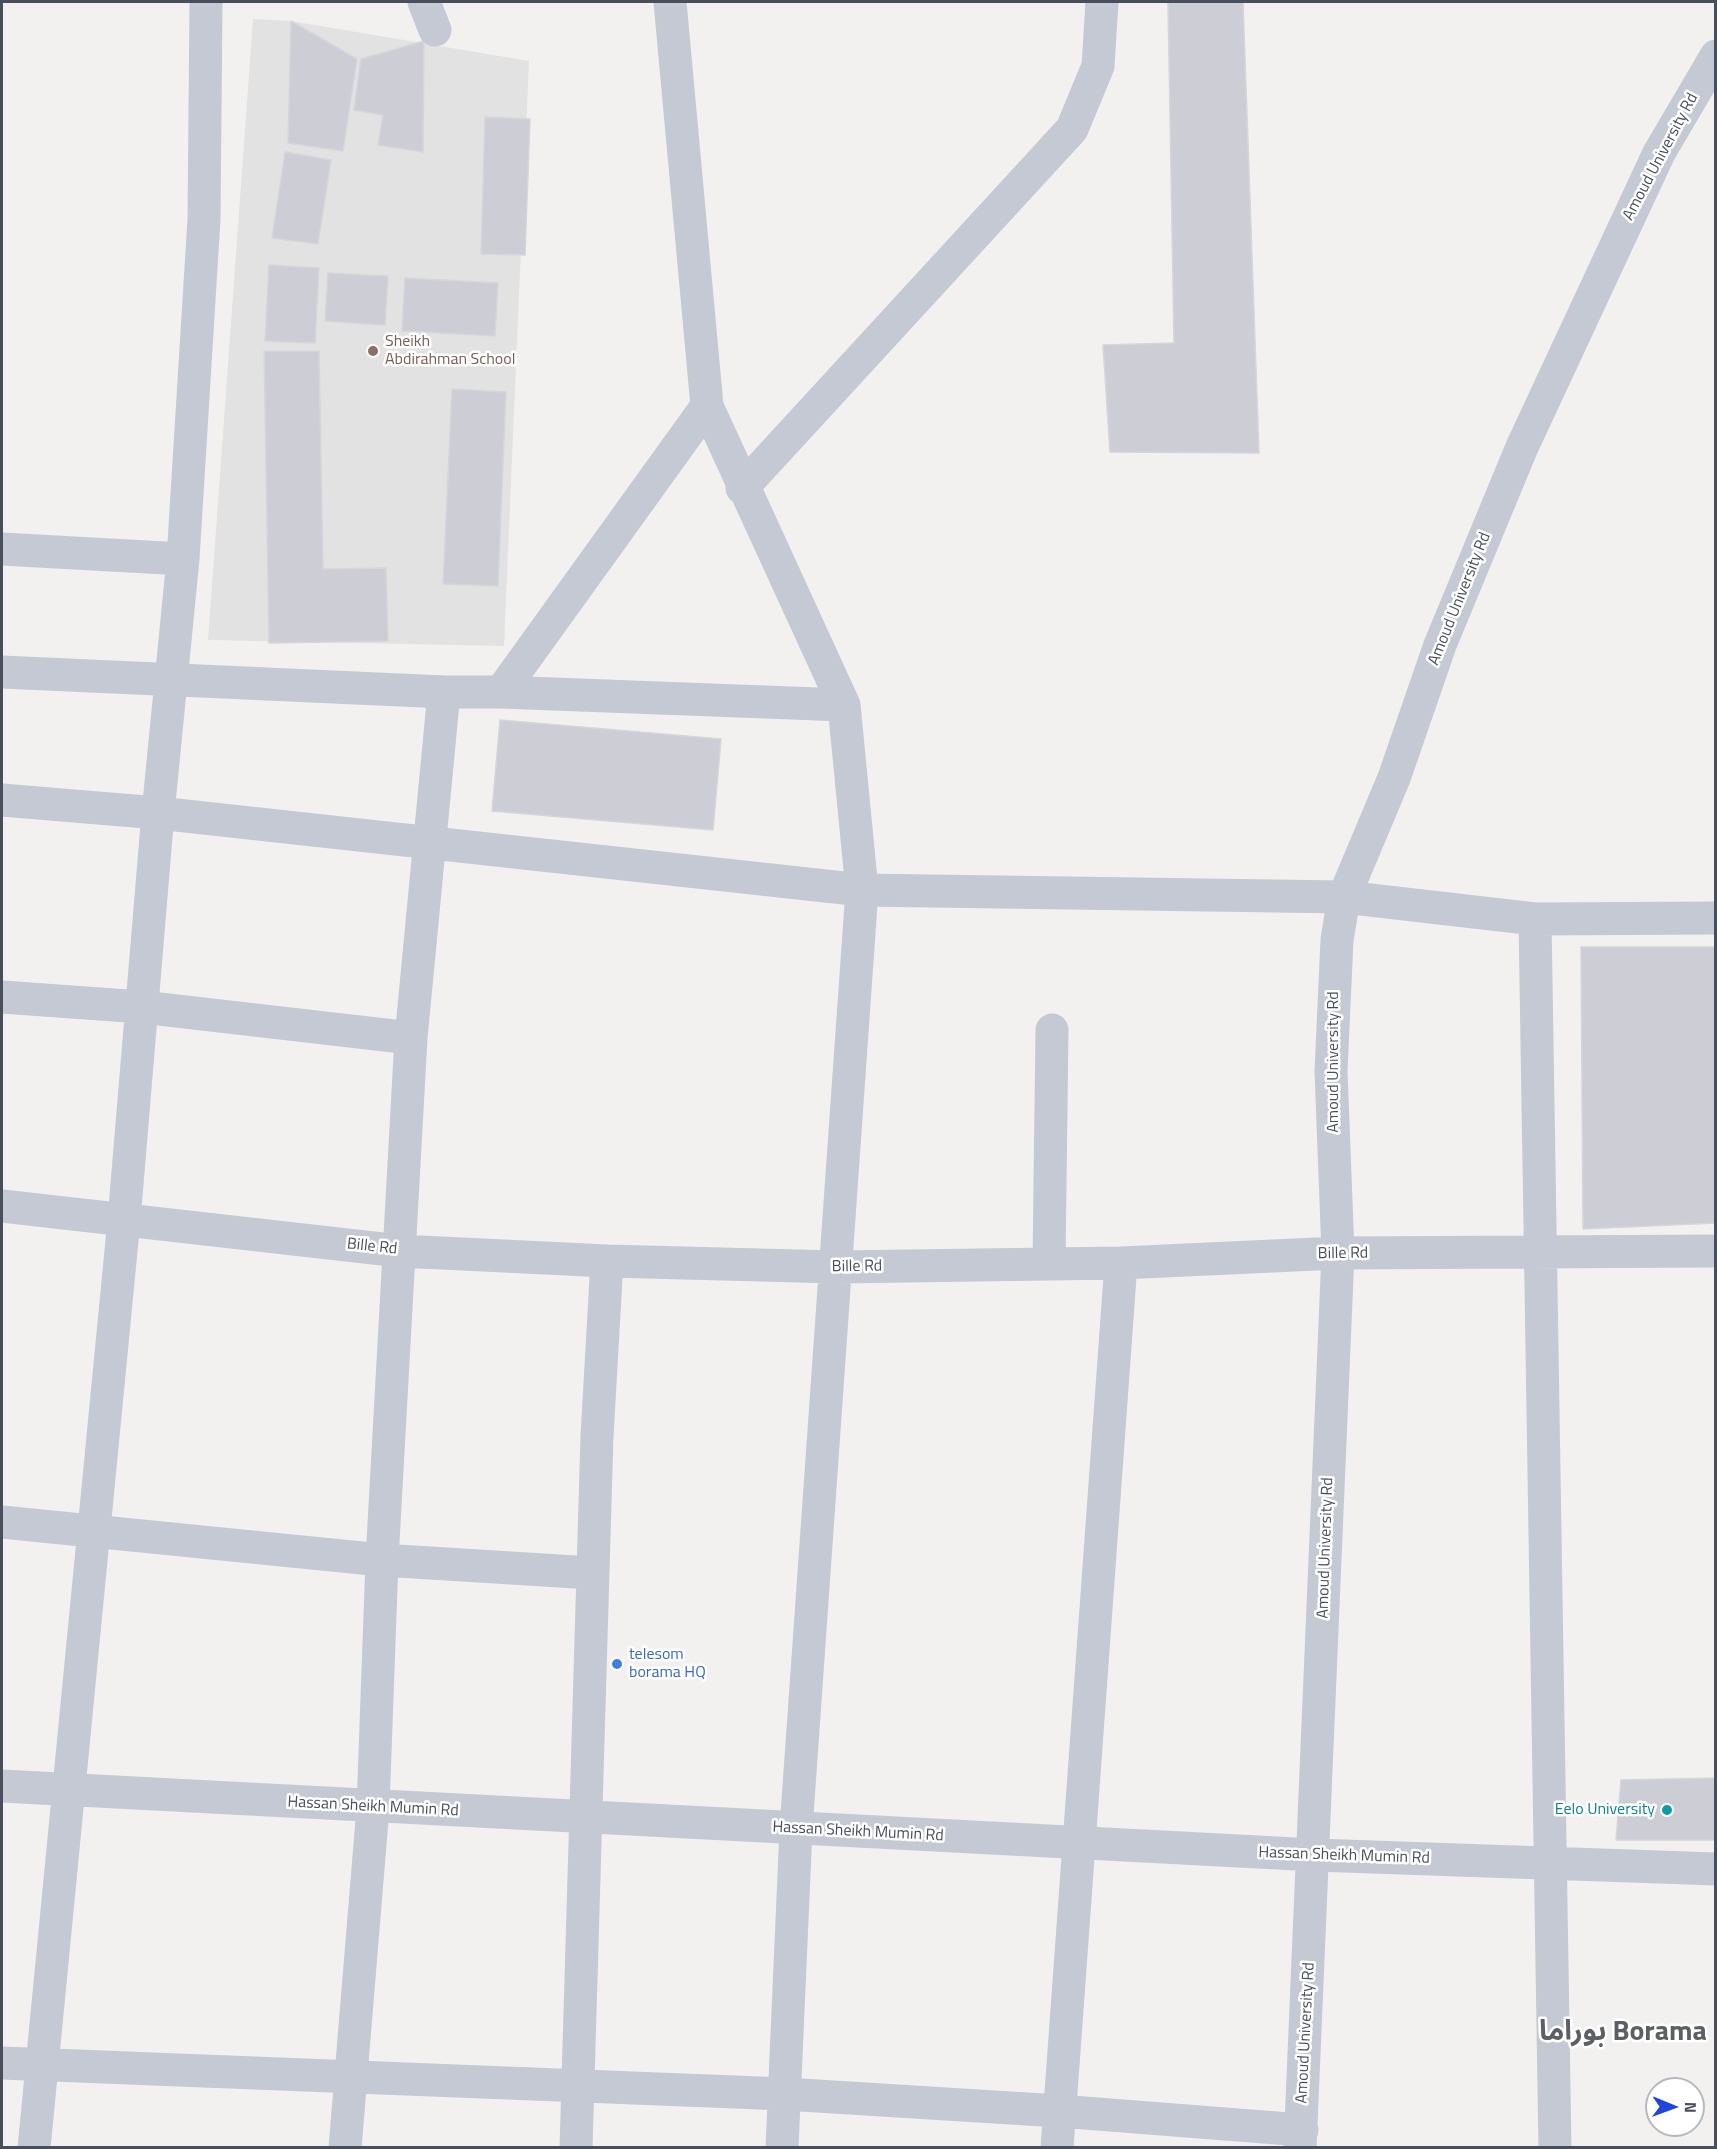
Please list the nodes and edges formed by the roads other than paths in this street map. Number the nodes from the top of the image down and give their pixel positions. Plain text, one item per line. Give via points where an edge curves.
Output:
1 (206, 2) edge
2 (670, 2) edge
3 (1102, 2) edge
4 (1716, 56) edge
5 (707, 406) junction
6 (742, 488) junction
7 (2, 549) edge
8 (183, 559) junction
9 (2, 672) edge
10 (172, 679) junction
11 (444, 692) junction
12 (501, 692) junction
13 (844, 705) junction
14 (2, 800) edge
15 (158, 813) junction
16 (429, 843) junction
17 (862, 890) junction
18 (1344, 897) junction
19 (1716, 918) edge
20 (1535, 920) junction
21 (2, 997) edge
22 (142, 1007) junction
23 (1052, 1030) dead end
24 (411, 1038) junction
25 (2, 1206) edge
26 (124, 1220) junction
27 (399, 1251) junction
28 (1716, 1251) edge
29 (1540, 1252) junction
30 (1338, 1253) junction
31 (607, 1261) junction
32 (1049, 1263) junction
33 (1121, 1263) junction
34 (837, 1268) junction
35 (2, 1522) edge
36 (94, 1531) junction
37 (382, 1560) junction
38 (592, 1573) junction
39 (2, 1786) edge
40 (69, 1790) junction
41 (373, 1808) junction
42 (587, 1817) junction
43 (796, 1829) junction
44 (1079, 1843) junction
45 (1315, 1855) junction
46 (1552, 1864) junction
47 (1716, 1869) edge
48 (2, 2063) edge
49 (41, 2064) junction
50 (351, 2075) junction
51 (578, 2085) junction
52 (785, 2094) junction
53 (1059, 2111) junction
54 (1301, 2139) edge
55 (34, 2148) edge
56 (345, 2148) edge
57 (576, 2148) edge
58 (782, 2148) edge
59 (1057, 2148) edge
60 (1555, 2148) edge

1 - 8 street via 204,219
2 - 5 street
3 - 6 street via 1098,66 1072,129
4 - 18 street, Amoud University Rd via 1659,153 1522,447 1440,645 1394,778
5 - 6 street
5 - 12 street
6 - 13 street
7 - 8 street
8 - 10 street
9 - 10 street
10 - 11 street
10 - 15 street
11 - 12 street
11 - 16 street
12 - 13 street
13 - 17 street
14 - 15 street
15 - 16 street
15 - 22 street
16 - 17 street
16 - 24 street
17 - 18 street
17 - 34 street
18 - 20 street
18 - 30 street, Amoud University Rd via 1336,940 1331,1071
19 - 20 street
20 - 29 street
21 - 22 street
22 - 24 street
22 - 26 street
23 - 32 street
24 - 27 street
25 - 26 street, Bille Rd
26 - 27 street, Bille Rd
26 - 36 street
27 - 31 street, Bille Rd
27 - 37 street
28 - 29 street, Bille Rd
29 - 30 street, Bille Rd
29 - 46 street
30 - 33 street, Bille Rd
30 - 45 street, Amoud University Rd
31 - 34 street, Bille Rd
31 - 38 street
32 - 33 street, Bille Rd
32 - 34 street, Bille Rd
33 - 44 street
34 - 43 street
35 - 36 street
36 - 37 street
36 - 40 street
37 - 38 street
37 - 41 street
38 - 42 street
39 - 40 street, Hassan Sheikh Mumin Rd
40 - 41 street, Hassan Sheikh Mumin Rd
40 - 49 street
41 - 42 street, Hassan Sheikh Mumin Rd
41 - 50 street
42 - 43 street, Hassan Sheikh Mumin Rd
42 - 51 street
43 - 44 street, Hassan Sheikh Mumin Rd
43 - 52 street
44 - 45 street, Hassan Sheikh Mumin Rd
44 - 53 street
45 - 46 street, Hassan Sheikh Mumin Rd
45 - 54 street, Amoud University Rd
46 - 47 street, Hassan Sheikh Mumin Rd
46 - 60 street
48 - 49 street
49 - 50 street
49 - 55 street
50 - 51 street
50 - 56 street
51 - 52 street
51 - 57 street
52 - 53 street
52 - 58 street
53 - 54 street
53 - 59 street

